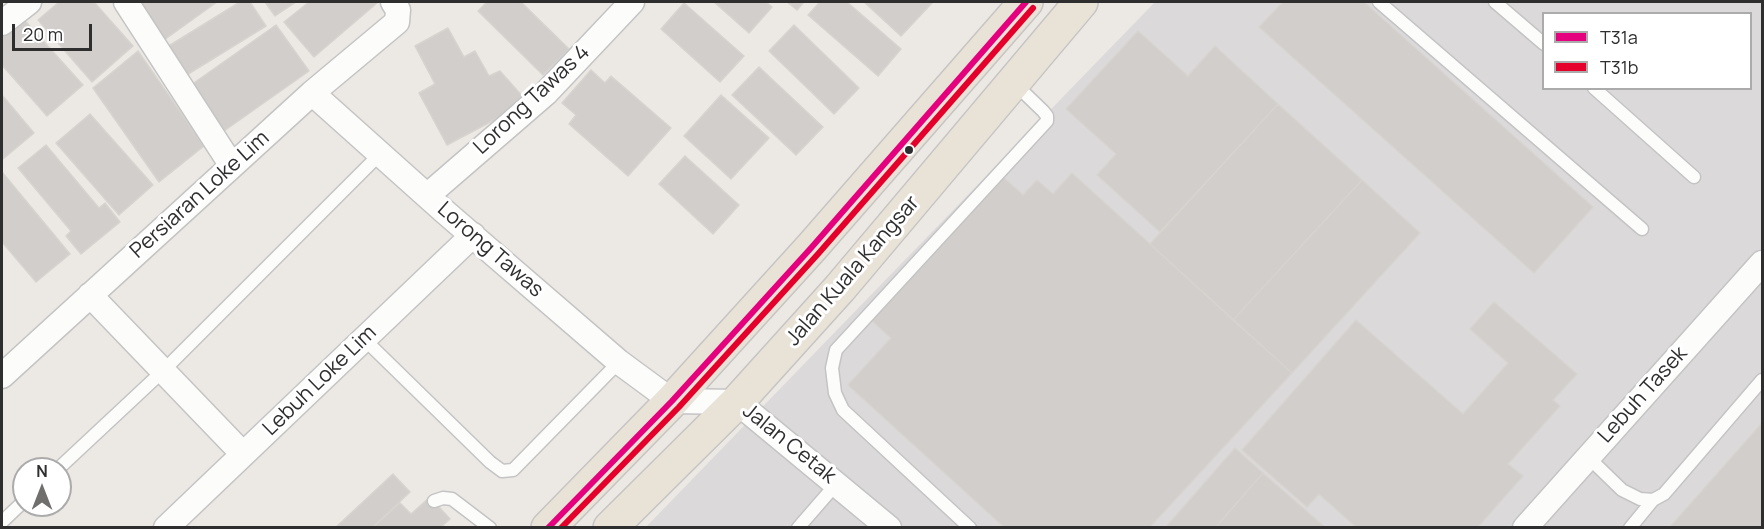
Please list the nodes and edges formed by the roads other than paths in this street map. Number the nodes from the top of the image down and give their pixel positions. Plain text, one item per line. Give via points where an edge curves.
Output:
1 (29, 2) edge
2 (126, 2) edge
3 (632, 2) edge
4 (1026, 2) edge
5 (1081, 2) edge
6 (1379, 2) edge
7 (1495, 2) edge
8 (396, 8) edge
9 (2, 23) edge
10 (1542, 42) edge
11 (1013, 82) junction
12 (1596, 90) edge
13 (312, 93) junction
14 (381, 153) junction
15 (232, 166) junction
16 (1694, 177) dead end
17 (428, 195) junction
18 (1642, 229) dead end
19 (473, 235) junction
20 (1762, 263) edge
21 (90, 295) junction
22 (364, 339) junction
23 (619, 362) junction
24 (164, 370) junction
25 (2, 376) edge
26 (1762, 380) edge
27 (672, 401) junction
28 (737, 402) junction
29 (243, 454) junction
30 (71, 457) edge
31 (1588, 457) junction
32 (837, 483) junction
33 (1653, 500) junction
34 (434, 501) dead end
35 (166, 528) edge
36 (490, 528) edge
37 (548, 528) edge
38 (610, 528) edge
39 (798, 528) edge
40 (889, 528) edge
41 (970, 528) edge
42 (1525, 528) edge
43 (1630, 528) edge

1 - 9 street
2 - 15 street
3 - 17 street, Lorong Tawas 4 via 546,93
4 - 27 highway
5 - 11 highway, Jalan Kuala Kangsar
6 - 18 lane
7 - 10 lane
8 - 13 street, Persiaran Loke Lim via 397,22
11 - 28 highway, Jalan Kuala Kangsar via 840,288
11 - 41 lane via 1043,111 1047,122 836,350 832,368 835,393 843,411
12 - 16 lane
13 - 14 street, Lorong Tawas
13 - 15 street, Persiaran Loke Lim
14 - 17 street, Lorong Tawas
14 - 24 lane
15 - 21 street, Persiaran Loke Lim
17 - 19 street, Lorong Tawas
19 - 22 street, Lebuh Loke Lim
19 - 23 street, Lorong Tawas
20 - 31 street, Lebuh Tasek
21 - 24 street
21 - 25 street, Persiaran Loke Lim
22 - 23 lane via 502,471 513,470
22 - 29 street, Lebuh Loke Lim
23 - 27 street, Lorong Tawas
24 - 29 street
24 - 30 lane
26 - 33 lane via 1664,494
27 - 28 street, Jalan Cetak
27 - 37 highway
28 - 32 street, Jalan Cetak
28 - 38 highway, Jalan Kuala Kangsar
29 - 35 street, Lebuh Loke Lim
31 - 33 lane via 1622,490 1640,499
31 - 42 street, Lebuh Tasek
32 - 39 lane
32 - 40 street, Jalan Cetak
33 - 43 lane
34 - 36 lane via 452,499

